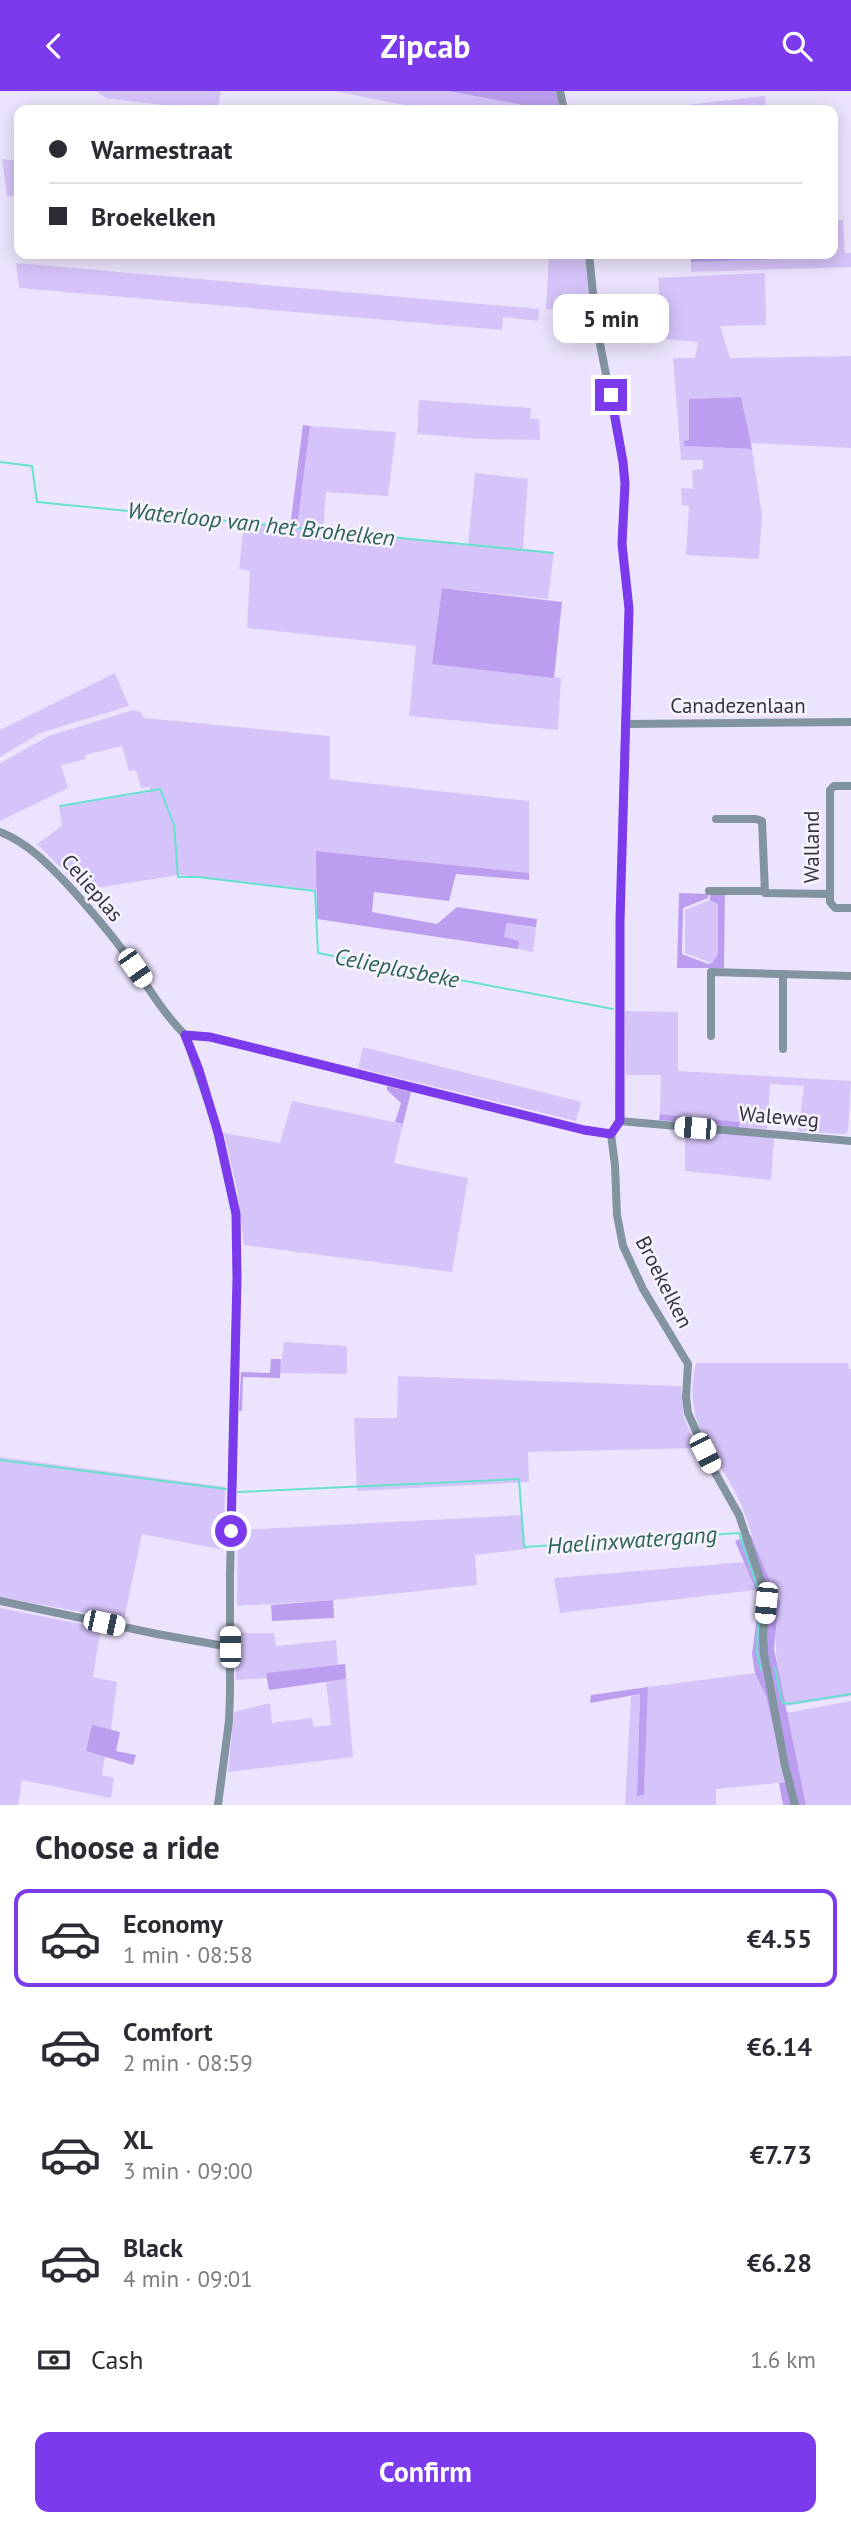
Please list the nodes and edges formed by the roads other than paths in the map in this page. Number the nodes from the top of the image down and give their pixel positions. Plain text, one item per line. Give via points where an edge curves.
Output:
1 (590, 259) edge
2 (851, 722) edge
3 (625, 724) junction
4 (851, 786) edge
5 (716, 819) dead end
6 (0, 832) edge
7 (709, 891) dead end
8 (764, 891) junction
9 (830, 894) junction
10 (851, 908) edge
11 (783, 974) junction
12 (851, 976) edge
13 (185, 1035) junction
14 (710, 1036) dead end
15 (783, 1049) dead end
16 (620, 1121) junction
17 (611, 1134) junction
18 (851, 1141) edge
19 (0, 1601) edge
20 (230, 1647) junction
21 (218, 1805) edge
22 (795, 1805) edge

1 - 3 street via 596,323 625,484 622,544 629,609
2 - 3 street, Canadezenlaan
3 - 16 street
4 - 9 street, Walland via 830,790
5 - 8 street via 762,821
6 - 13 street, Celieplas via 36,853 82,900
7 - 8 street
8 - 9 street
9 - 10 street, Walland via 831,906
11 - 12 street
11 - 14 street via 711,972
11 - 15 street
13 - 17 street via 210,1037
13 - 20 street via 215,1122 236,1214
16 - 17 street
16 - 18 street, Waleweg
17 - 22 street, Broekelken via 623,1246 688,1364 688,1413 739,1515 763,1587 764,1654
19 - 20 street
20 - 21 street via 229,1721

